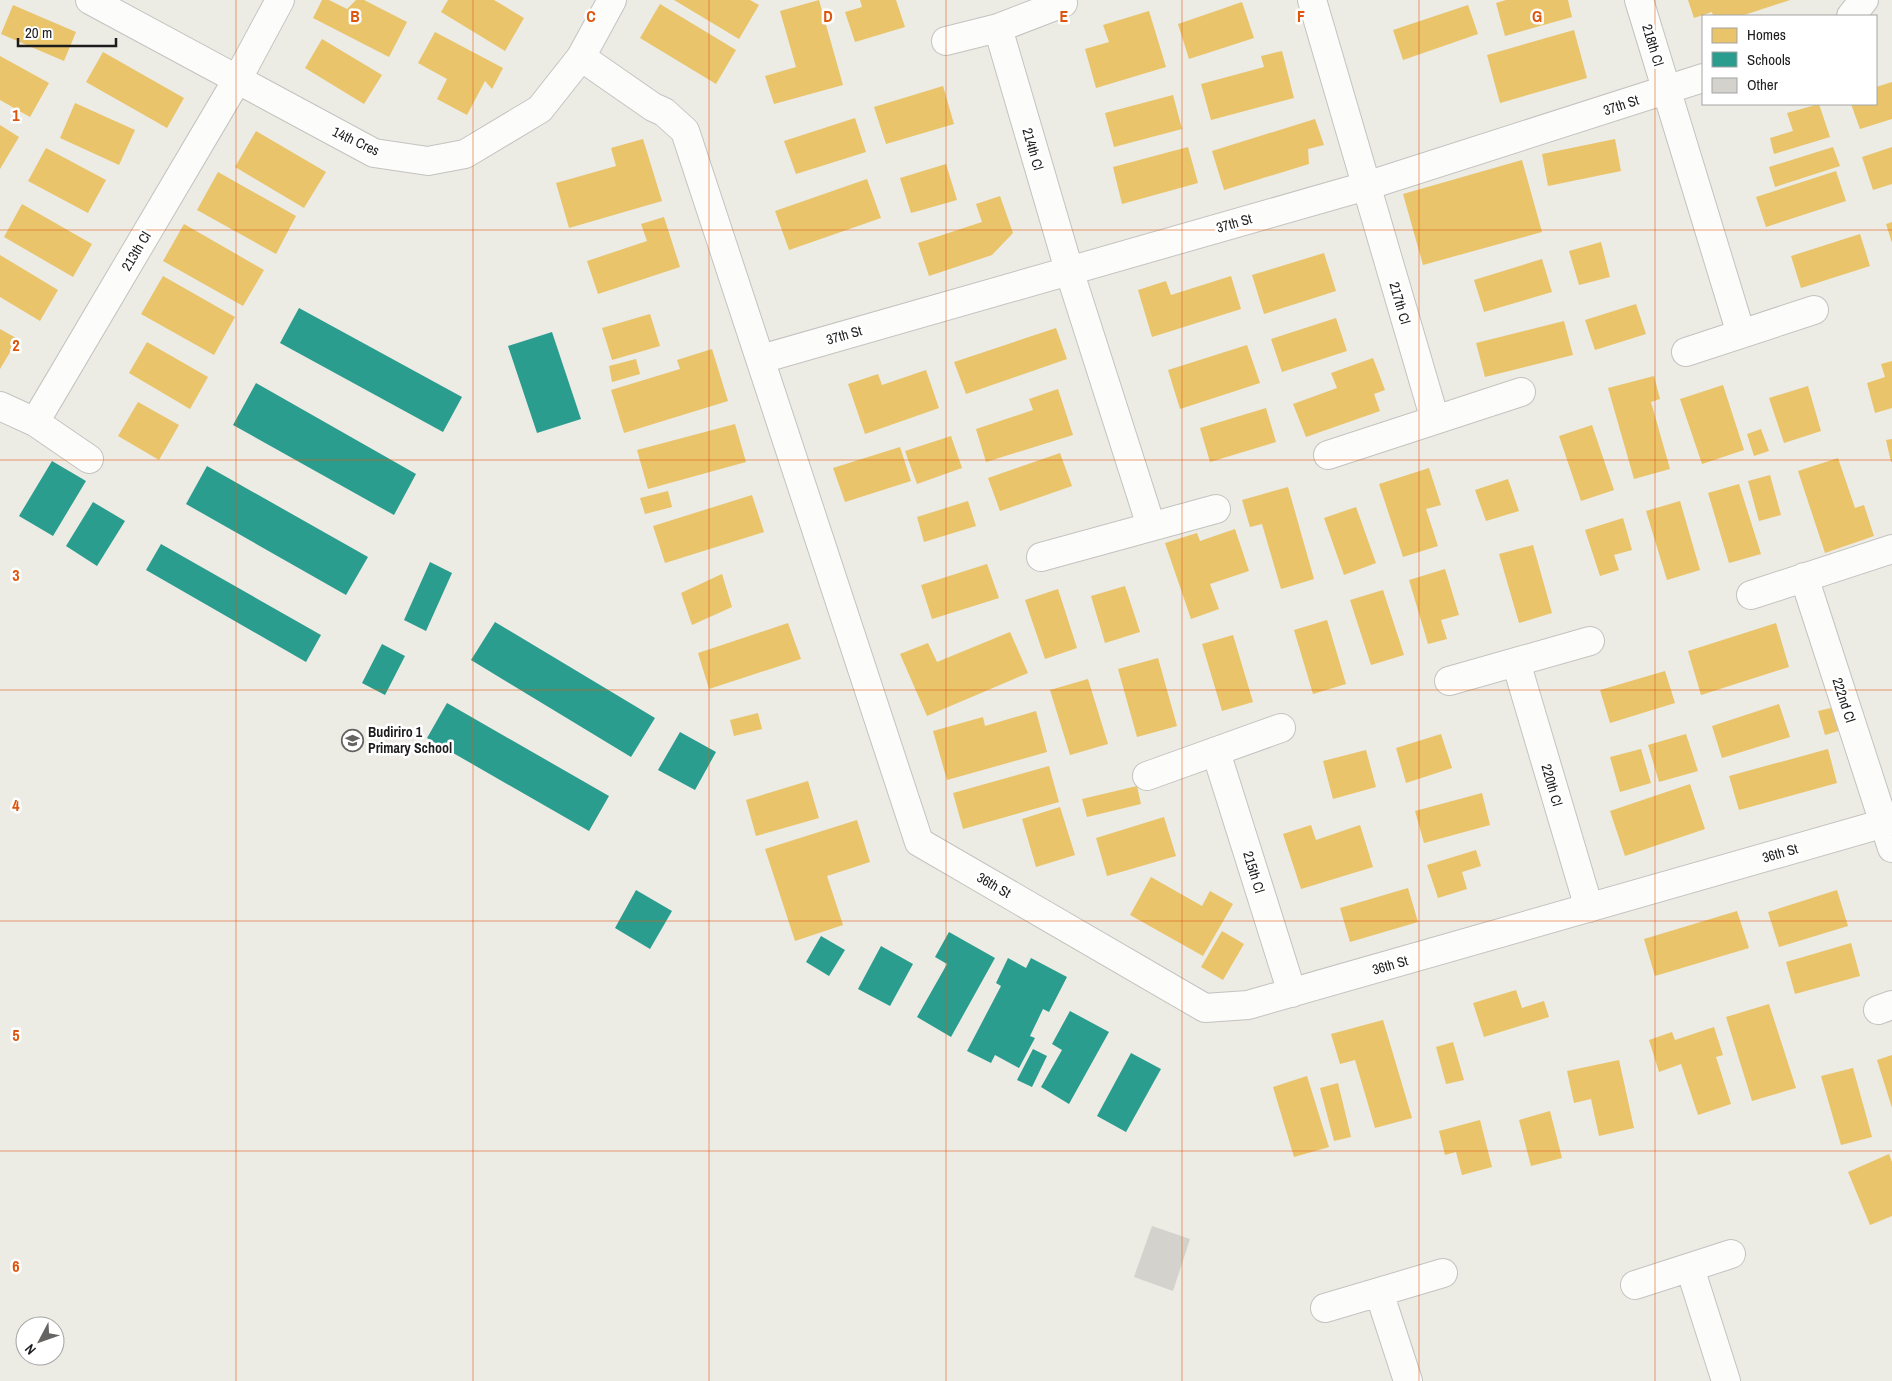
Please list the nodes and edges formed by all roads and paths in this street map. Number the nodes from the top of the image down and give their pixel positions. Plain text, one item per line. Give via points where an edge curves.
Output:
1 (90, 0) edge
2 (280, 0) edge
3 (612, 0) edge
4 (1312, 0) edge
5 (1639, 0) edge
6 (1864, 0) edge
7 (1063, 3) dead end
8 (1852, 15) edge
9 (998, 28) junction
10 (946, 41) dead end
11 (581, 58) junction
12 (1702, 78) edge
13 (238, 80) junction
14 (1666, 91) junction
15 (1366, 186) junction
16 (1069, 270) junction
17 (1814, 310) dead end
18 (1741, 334) junction
19 (1686, 352) dead end
20 (762, 359) junction
21 (1521, 392) dead end
22 (0, 406) edge
23 (1435, 420) junction
24 (35, 422) junction
25 (1328, 455) dead end
26 (89, 459) dead end
27 (1216, 509) dead end
28 (1151, 526) junction
29 (1892, 549) edge
30 (1041, 556) dead end
31 (1804, 577) junction
32 (1751, 595) dead end
33 (1590, 640) dead end
34 (1516, 662) junction
35 (1449, 681) dead end
36 (1281, 728) dead end
37 (1216, 752) junction
38 (1147, 776) dead end
39 (1889, 831) edge
40 (1589, 908) junction
41 (1292, 993) junction
42 (1731, 1254) dead end
43 (1690, 1268) junction
44 (1443, 1273) dead end
45 (1635, 1285) dead end
46 (1379, 1292) junction
47 (1324, 1308) dead end
48 (1408, 1381) edge
49 (1726, 1381) edge

1 - 13 street, 14th Cres
2 - 13 street, 213th Cl
3 - 11 street, 14th Cres
4 - 15 street, 217th Cl
5 - 14 street, 218th Cl
6 - 8 street
7 - 9 street
9 - 10 street
9 - 16 street, 214th Cl
11 - 13 street, 14th Cres via 540,109 465,154 428,160 374,153
11 - 20 street via 664,112 685,131
12 - 14 street, 37th St
13 - 24 street, 213th Cl
14 - 15 street, 37th St
14 - 18 street, 218th Cl
15 - 16 street, 37th St
15 - 23 street, 217th Cl
16 - 20 street, 37th St
16 - 28 street, 214th Cl
17 - 18 street
18 - 19 street
20 - 41 street, 36th St via 919,842 1205,1008 1248,1006
21 - 23 street
22 - 24 street
23 - 25 street
24 - 26 street
27 - 28 street
28 - 30 street
29 - 31 street
31 - 32 street
31 - 39 street, 222nd Cl
33 - 34 street
34 - 35 street
34 - 40 street, 220th Cl
36 - 37 street
37 - 38 street
37 - 41 street, 215th Cl
39 - 40 street, 36th St
40 - 41 street, 36th St
42 - 43 street
43 - 45 street
43 - 49 street
44 - 46 street
46 - 47 street
46 - 48 street

